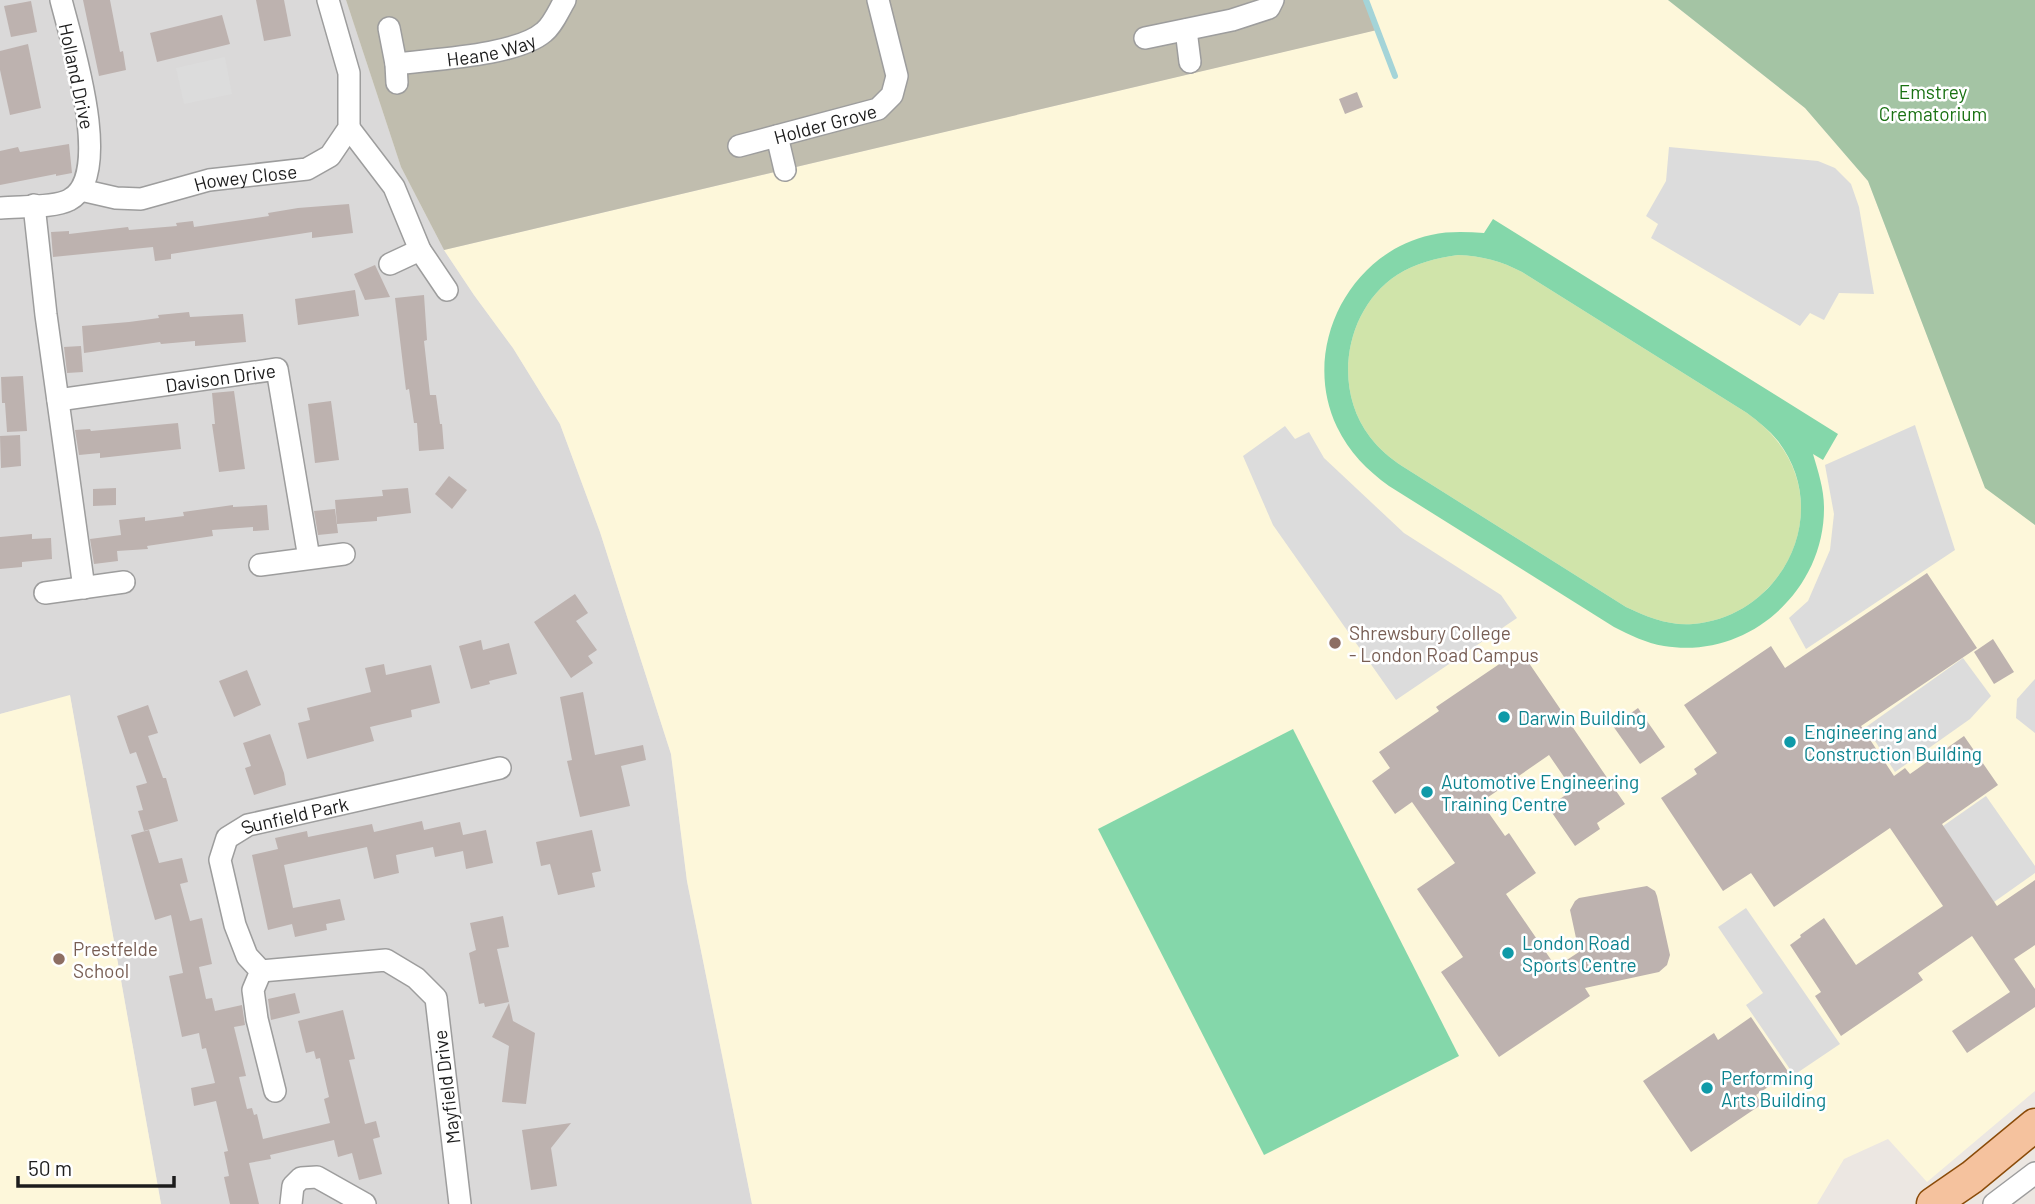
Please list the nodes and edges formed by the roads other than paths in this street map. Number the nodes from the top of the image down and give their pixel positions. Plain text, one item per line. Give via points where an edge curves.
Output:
1 (61, 0) edge
2 (328, 0) edge
3 (565, 0) edge
4 (878, 0) edge
5 (1273, 0) edge
6 (389, 28) dead end
7 (1185, 30) junction
8 (1145, 38) dead end
9 (1190, 62) dead end
10 (349, 128) junction
11 (777, 136) junction
12 (739, 146) dead end
13 (785, 170) dead end
14 (81, 190) junction
15 (34, 205) junction
16 (0, 208) edge
17 (420, 250) junction
18 (390, 264) dead end
19 (447, 290) dead end
20 (58, 400) junction
21 (344, 554) dead end
22 (309, 558) junction
23 (260, 565) dead end
24 (124, 582) dead end
25 (85, 587) junction
26 (45, 593) dead end
27 (500, 768) dead end
28 (261, 971) junction
29 (275, 1091) dead end
30 (2035, 1125) edge
31 (2035, 1173) edge
32 (291, 1204) edge
33 (365, 1204) edge
34 (460, 1204) edge
35 (1933, 1204) edge
36 (1994, 1204) edge

1 - 14 street, Holland Drive via 90,124 89,167
2 - 10 street via 349,73
3 - 6 street, Heane Way via 546,31 528,42 396,74
4 - 11 street, Holder Grove via 897,76 892,95 878,109
5 - 7 street via 1269,8
7 - 8 street
7 - 9 street
10 - 14 street, Howey Close via 330,156 307,169 209,180 141,199
10 - 17 street via 394,187
11 - 12 street, Holder Grove
11 - 13 street
14 - 15 street via 56,206
15 - 16 street
15 - 20 street
17 - 18 street
17 - 19 street
20 - 22 street, Davison Drive via 277,369
20 - 25 street
21 - 22 street
22 - 23 street
24 - 25 street
25 - 26 street
27 - 28 street, Sunfield Park via 248,825 227,838 220,860 235,925 247,956
28 - 29 street via 253,990
28 - 34 street, Mayfield Drive via 386,960 416,978 436,998
30 - 35 main road
31 - 36 street
32 - 33 street via 293,1185 301,1178 317,1177

